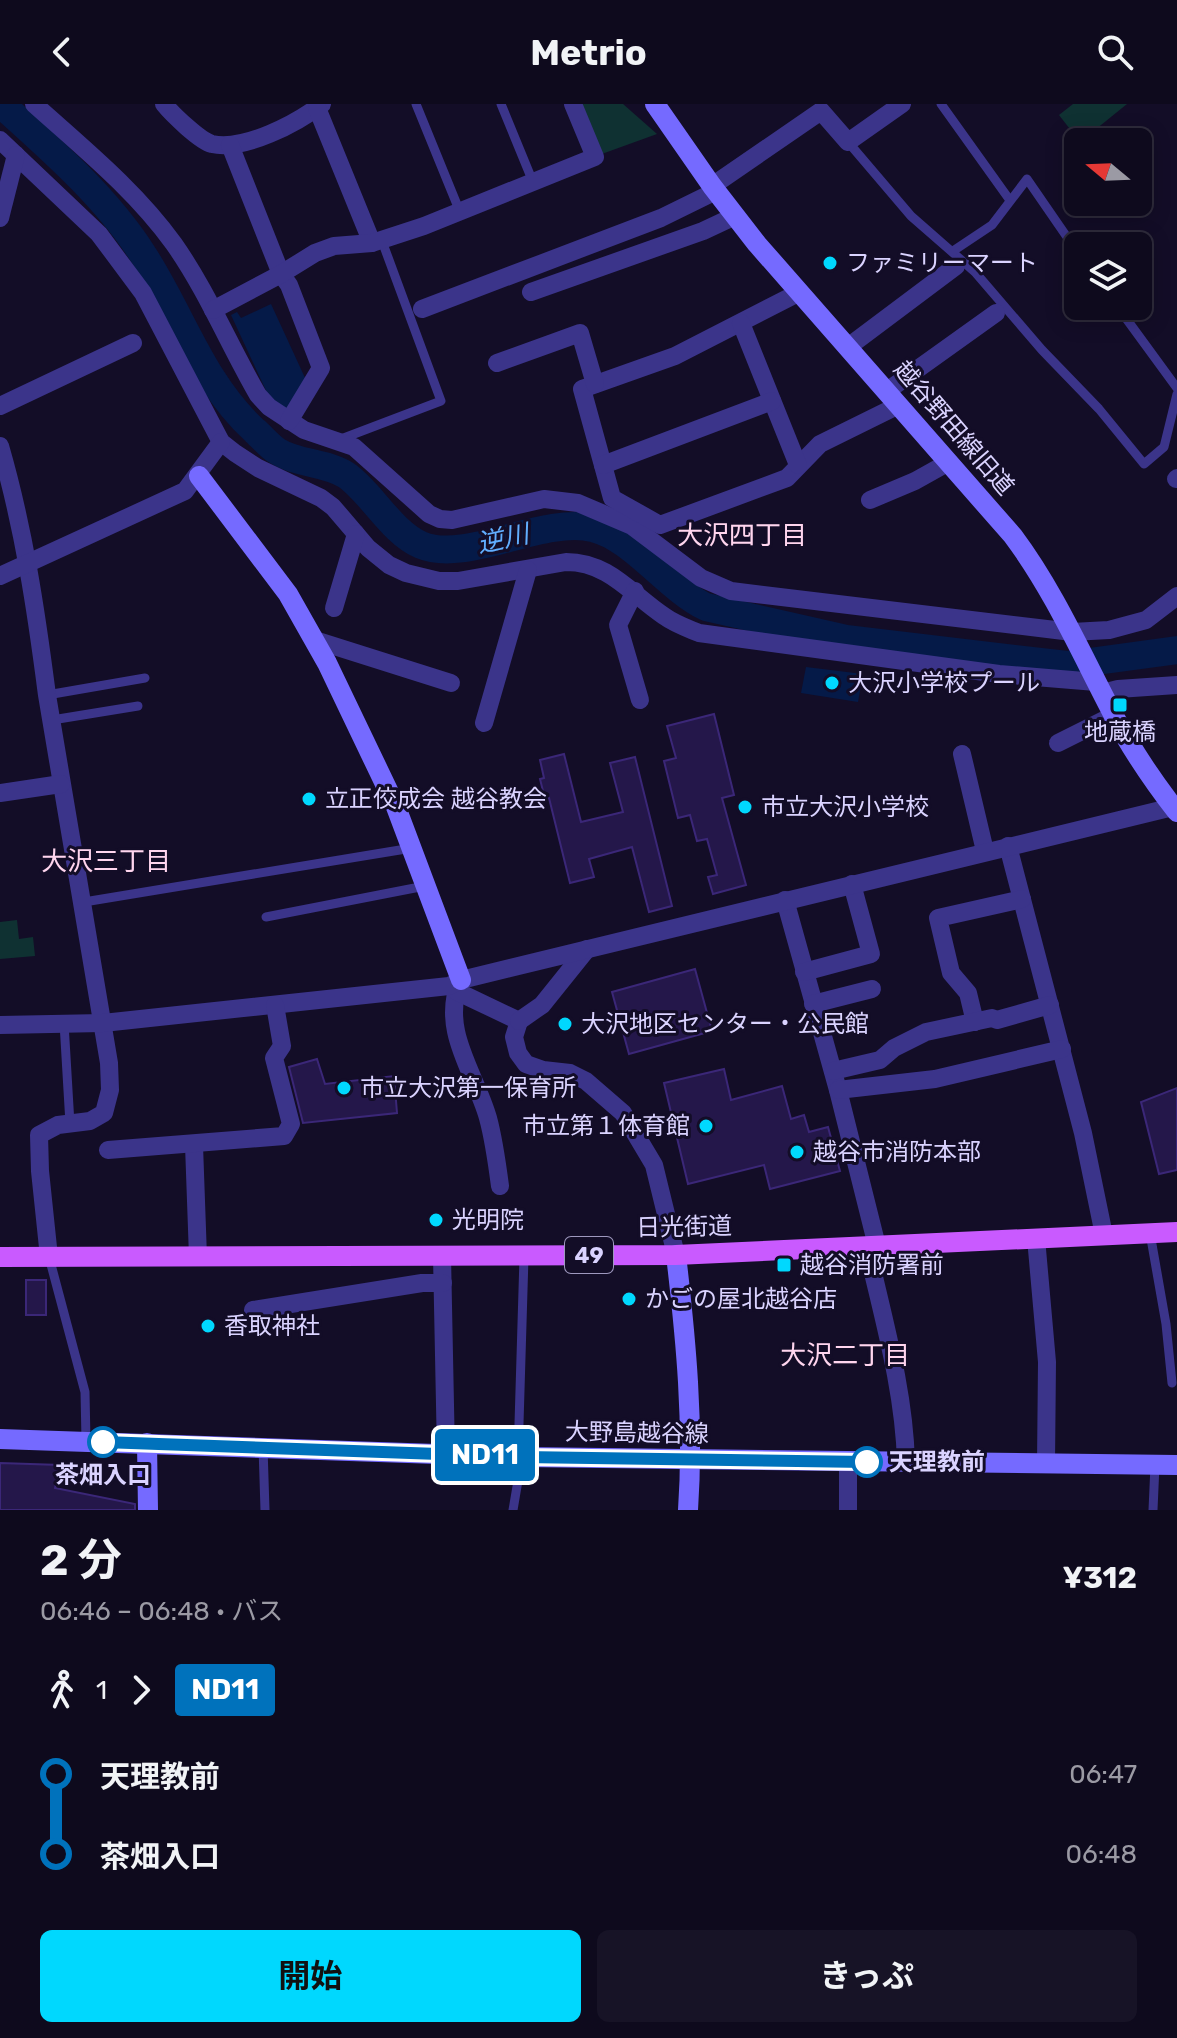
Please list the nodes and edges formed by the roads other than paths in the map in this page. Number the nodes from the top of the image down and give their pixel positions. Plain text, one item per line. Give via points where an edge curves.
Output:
1 (164, 104) edge
2 (416, 104) edge
3 (501, 104) edge
4 (573, 104) edge
5 (655, 104) edge
6 (902, 104) edge
7 (941, 104) edge
8 (42, 106) edge
9 (320, 106) edge
10 (0, 140) edge
11 (848, 142) junction
12 (230, 145) junction
13 (16, 155) junction
14 (533, 182) junction
15 (714, 189) junction
16 (1009, 199) junction
17 (460, 212) junction
18 (735, 216) junction
19 (0, 218) edge
20 (1064, 233) edge
21 (377, 242) junction
22 (954, 258) junction
23 (281, 274) junction
24 (531, 292) dead end
25 (800, 292) junction
26 (422, 309) dead end
27 (213, 310) junction
28 (996, 313) dead end
29 (1127, 320) edge
30 (741, 323) junction
31 (133, 343) dead end
32 (848, 347) junction
33 (497, 363) dead end
34 (595, 384) junction
35 (1177, 388) edge
36 (1177, 394) edge
37 (893, 398) junction
38 (772, 401) junction
39 (0, 406) edge
40 (289, 421) junction
41 (338, 440) junction
42 (221, 442) junction
43 (0, 446) edge
44 (949, 462) junction
45 (603, 465) junction
46 (798, 465) junction
47 (199, 476) junction
48 (870, 500) dead end
49 (356, 534) junction
50 (29, 564) junction
51 (528, 570) junction
52 (0, 576) edge
53 (635, 591) junction
54 (1177, 596) edge
55 (334, 608) dead end
56 (1075, 637) junction
57 (315, 640) junction
58 (145, 678) dead end
59 (451, 683) dead end
60 (1098, 684) junction
61 (1177, 685) edge
62 (47, 695) junction
63 (640, 700) dead end
64 (138, 706) dead end
65 (1114, 715) junction
66 (52, 720) junction
67 (484, 723) dead end
68 (1058, 743) dead end
69 (962, 754) dead end
70 (61, 784) junction
71 (0, 793) edge
72 (1175, 810) edge
73 (1008, 846) junction
74 (412, 848) junction
75 (985, 851) junction
76 (852, 884) junction
77 (425, 886) junction
78 (1022, 899) junction
79 (785, 900) junction
80 (84, 902) junction
81 (266, 917) dead end
82 (587, 949) junction
83 (804, 972) junction
84 (459, 985) junction
85 (872, 989) dead end
86 (813, 1004) junction
87 (275, 1005) junction
88 (1050, 1005) junction
89 (519, 1021) junction
90 (975, 1022) junction
91 (64, 1023) junction
92 (103, 1023) junction
93 (0, 1025) edge
94 (1062, 1049) junction
95 (833, 1071) junction
96 (838, 1090) junction
97 (70, 1124) junction
98 (194, 1145) junction
99 (108, 1150) dead end
100 (500, 1186) dead end
101 (1177, 1232) edge
102 (1150, 1233) junction
103 (1104, 1235) junction
104 (1036, 1238) junction
105 (872, 1246) junction
106 (524, 1255) junction
107 (676, 1255) junction
108 (442, 1256) junction
109 (0, 1257) edge
110 (49, 1257) junction
111 (198, 1257) junction
112 (443, 1283) junction
113 (253, 1310) dead end
114 (1172, 1383) dead end
115 (0, 1439) edge
116 (86, 1441) junction
117 (147, 1443) junction
118 (263, 1447) junction
119 (446, 1454) junction
120 (520, 1457) junction
121 (691, 1460) junction
122 (848, 1462) junction
123 (906, 1462) junction
124 (1046, 1463) junction
125 (1155, 1465) junction
126 (1177, 1465) edge
127 (148, 1510) edge
128 (265, 1510) edge
129 (513, 1510) edge
130 (688, 1510) edge
131 (848, 1510) edge
132 (1153, 1510) edge

1 - 12 street via 209,144
2 - 17 lane
3 - 14 lane
4 - 14 street via 595,157
5 - 15 street, 越谷野田線旧道
6 - 11 street
7 - 16 lane
8 - 27 street via 131,191 172,242
9 - 12 street via 259,139
9 - 21 street
10 - 13 street
11 - 15 street via 821,111
11 - 22 lane
12 - 23 street
13 - 19 street
13 - 42 street via 99,234 143,293
14 - 17 street
15 - 18 street, 越谷野田線旧道
15 - 26 street via 661,218
16 - 20 lane via 1027,179
16 - 22 lane via 992,225
17 - 21 street
18 - 24 street
18 - 25 street, 越谷野田線旧道
21 - 23 street via 334,246
21 - 41 lane via 441,401
22 - 32 street
22 - 36 lane via 975,272 1144,464 1164,447
23 - 27 street
23 - 40 street via 321,368
25 - 30 street
25 - 32 street, 越谷野田線旧道
27 - 40 street via 258,395
28 - 37 street
29 - 35 lane
30 - 34 street via 675,356
30 - 38 street
31 - 39 street
32 - 37 street, 越谷野田線旧道
33 - 34 street via 580,333
34 - 45 street via 582,389
37 - 44 street, 越谷野田線旧道
37 - 46 street via 820,444
38 - 45 street
38 - 46 street
40 - 41 street
41 - 56 street via 354,447 440,519 544,499 578,503 632,526 701,578 731,591
42 - 47 street
42 - 49 street via 258,468 321,498
43 - 50 street
44 - 48 street
44 - 56 street, 越谷野田線旧道 via 1025,552
45 - 46 street via 612,498 660,525 787,478
47 - 50 street via 185,491
47 - 57 street via 273,572
49 - 51 street via 389,565 426,579 458,581
49 - 55 street
50 - 52 street
50 - 62 street
51 - 53 street via 583,562
51 - 67 street
53 - 60 street via 663,616 699,633
53 - 63 street via 618,625
54 - 56 street via 1146,620
56 - 60 street, 越谷野田線旧道
57 - 59 street
57 - 74 street via 370,748
58 - 62 lane
60 - 61 street via 1118,689
60 - 65 street, 越谷野田線旧道
62 - 66 street
64 - 66 lane
65 - 68 street
65 - 72 street, 越谷野田線旧道
66 - 70 street
69 - 75 street
70 - 71 street
70 - 80 street
72 - 73 street
73 - 75 street
73 - 78 street
74 - 77 street
74 - 80 lane
75 - 76 street
76 - 79 street
76 - 83 street via 871,954
77 - 81 lane
77 - 84 street
78 - 88 street
78 - 90 street via 938,918 951,973 968,993
79 - 82 street
79 - 83 street
80 - 92 street
82 - 84 street
82 - 89 street via 542,1005
83 - 86 street
84 - 87 street
84 - 89 street
84 - 100 street via 453,1024 487,1115
85 - 86 street
86 - 95 street
87 - 92 street
87 - 98 street via 282,1046 274,1058 291,1124 284,1136
88 - 90 street
88 - 94 street
89 - 107 street via 514,1037 526,1064 586,1081 623,1113 654,1165
90 - 95 street via 926,1032 880,1060
91 - 92 street
91 - 93 street
91 - 97 lane
92 - 97 street via 110,1090 104,1113
94 - 96 street via 935,1079
94 - 103 street
95 - 96 street
96 - 105 street
97 - 110 street via 39,1135
98 - 99 street
98 - 111 street
101 - 102 main road, 日光街道 / 49
102 - 103 main road, 日光街道 / 49
102 - 114 lane
103 - 104 main road, 日光街道 / 49
104 - 105 main road, 日光街道 / 49
104 - 124 street via 1047,1362
105 - 107 main road, 日光街道 / 49
105 - 123 street via 904,1419
106 - 107 main road, 日光街道 / 49
106 - 108 main road, 日光街道 / 49
106 - 120 lane
107 - 121 street
108 - 111 main road, 日光街道 / 49
108 - 112 street
109 - 110 main road, 日光街道 / 49
110 - 111 main road, 日光街道 / 49
110 - 116 lane via 85,1392
112 - 113 street
112 - 119 street
115 - 116 street, 大野島越谷線
116 - 117 street, 大野島越谷線
117 - 118 street, 大野島越谷線
117 - 127 street
118 - 119 street, 大野島越谷線
118 - 128 lane
119 - 120 street, 大野島越谷線
120 - 121 street, 大野島越谷線
120 - 129 lane
121 - 122 street, 大野島越谷線
121 - 130 street
122 - 123 street, 大野島越谷線
122 - 131 street
123 - 124 street, 大野島越谷線
124 - 125 street, 大野島越谷線
125 - 126 street, 大野島越谷線
125 - 132 lane

